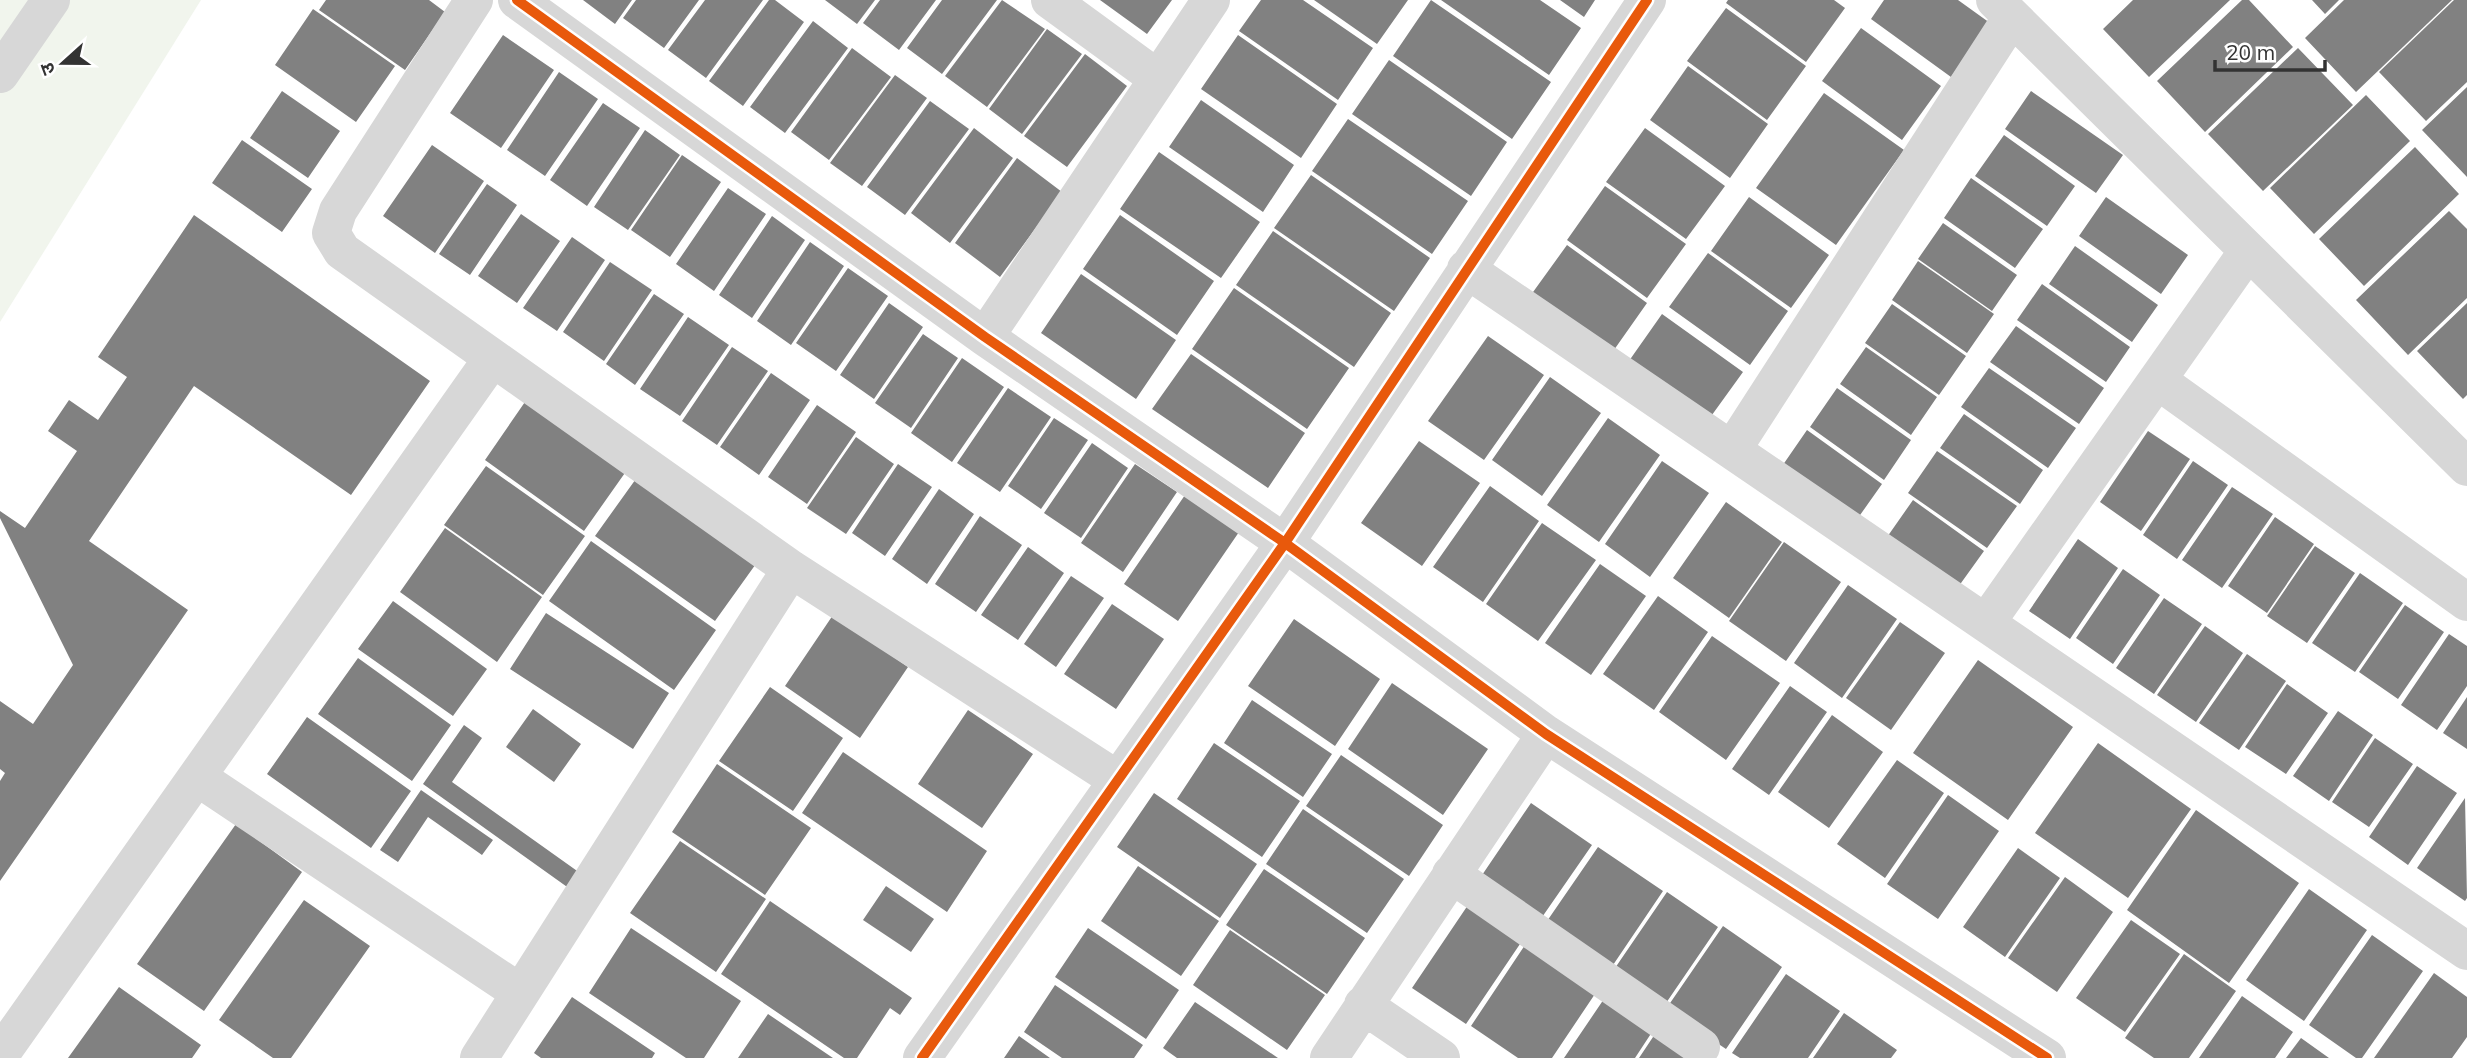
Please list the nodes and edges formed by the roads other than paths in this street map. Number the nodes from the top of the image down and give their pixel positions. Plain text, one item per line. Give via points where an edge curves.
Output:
1 (51, 0) edge
2 (474, 0) edge
3 (517, 0) edge
4 (1050, 0) edge
5 (1211, 0) edge
6 (1647, 0) edge
7 (2003, 9) edge
8 (0, 74) edge
9 (1157, 78) junction
10 (2248, 251) junction
11 (1466, 269) junction
12 (985, 337) junction
13 (492, 359) junction
14 (2157, 380) junction
15 (1732, 450) junction
16 (2467, 467) edge
17 (1285, 543) junction
18 (791, 569) junction
19 (2467, 602) edge
20 (1986, 623) junction
21 (1546, 734) junction
22 (197, 777) junction
23 (1118, 780) junction
24 (1451, 874) junction
25 (2465, 946) edge
26 (519, 992) junction
27 (1363, 1005) junction
28 (1701, 1047) dead end
29 (0, 1055) edge
30 (479, 1058) edge
31 (922, 1058) edge
32 (1329, 1058) edge
33 (1441, 1058) edge
34 (2047, 1058) edge

1 - 8 street
2 - 13 street via 338,211 331,233 342,251
3 - 12 street
4 - 9 street
5 - 9 street
6 - 11 street
7 - 10 street
7 - 15 street
9 - 12 street
10 - 14 street
10 - 16 street
11 - 15 street
11 - 17 street
12 - 17 street
13 - 18 street
13 - 22 street
14 - 19 street
14 - 20 street
15 - 20 street
17 - 21 street
17 - 23 street
18 - 23 street
18 - 26 street
20 - 25 street
21 - 24 street
21 - 34 street
22 - 26 street
22 - 29 street
23 - 31 street
24 - 27 street
24 - 28 street
26 - 30 street
27 - 32 street
27 - 33 street

